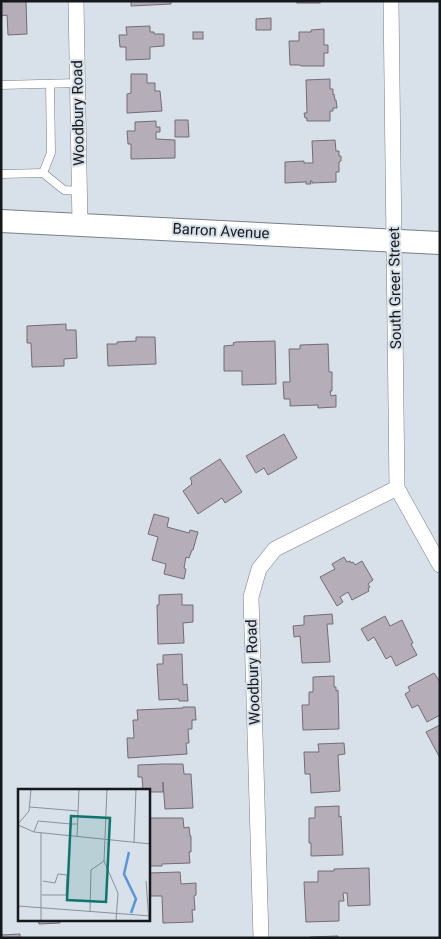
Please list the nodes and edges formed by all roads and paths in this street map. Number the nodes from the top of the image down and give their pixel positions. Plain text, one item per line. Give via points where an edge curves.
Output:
1 (76, 1) edge
2 (391, 1) edge
3 (78, 83) junction
4 (50, 84) junction
5 (1, 85) edge
6 (1, 174) edge
7 (43, 174) junction
8 (80, 191) junction
9 (1, 220) edge
10 (80, 225) junction
11 (395, 240) junction
12 (440, 242) edge
13 (397, 488) junction
14 (440, 564) edge
15 (261, 938) edge

1 - 3 street, Woodbury Road
2 - 11 street, South Greer Street
3 - 4 lane
3 - 8 street, Woodbury Road
4 - 5 lane
4 - 7 lane via 51,153
6 - 7 lane
7 - 8 lane via 64,190
8 - 10 street, Woodbury Road
9 - 10 main road, Barron Avenue
10 - 11 main road, Barron Avenue
11 - 12 main road, Barron Avenue
11 - 13 street, South Greer Street
13 - 14 street, South Greer Street
13 - 15 street, Woodbury Road via 275,549 259,570 251,597

